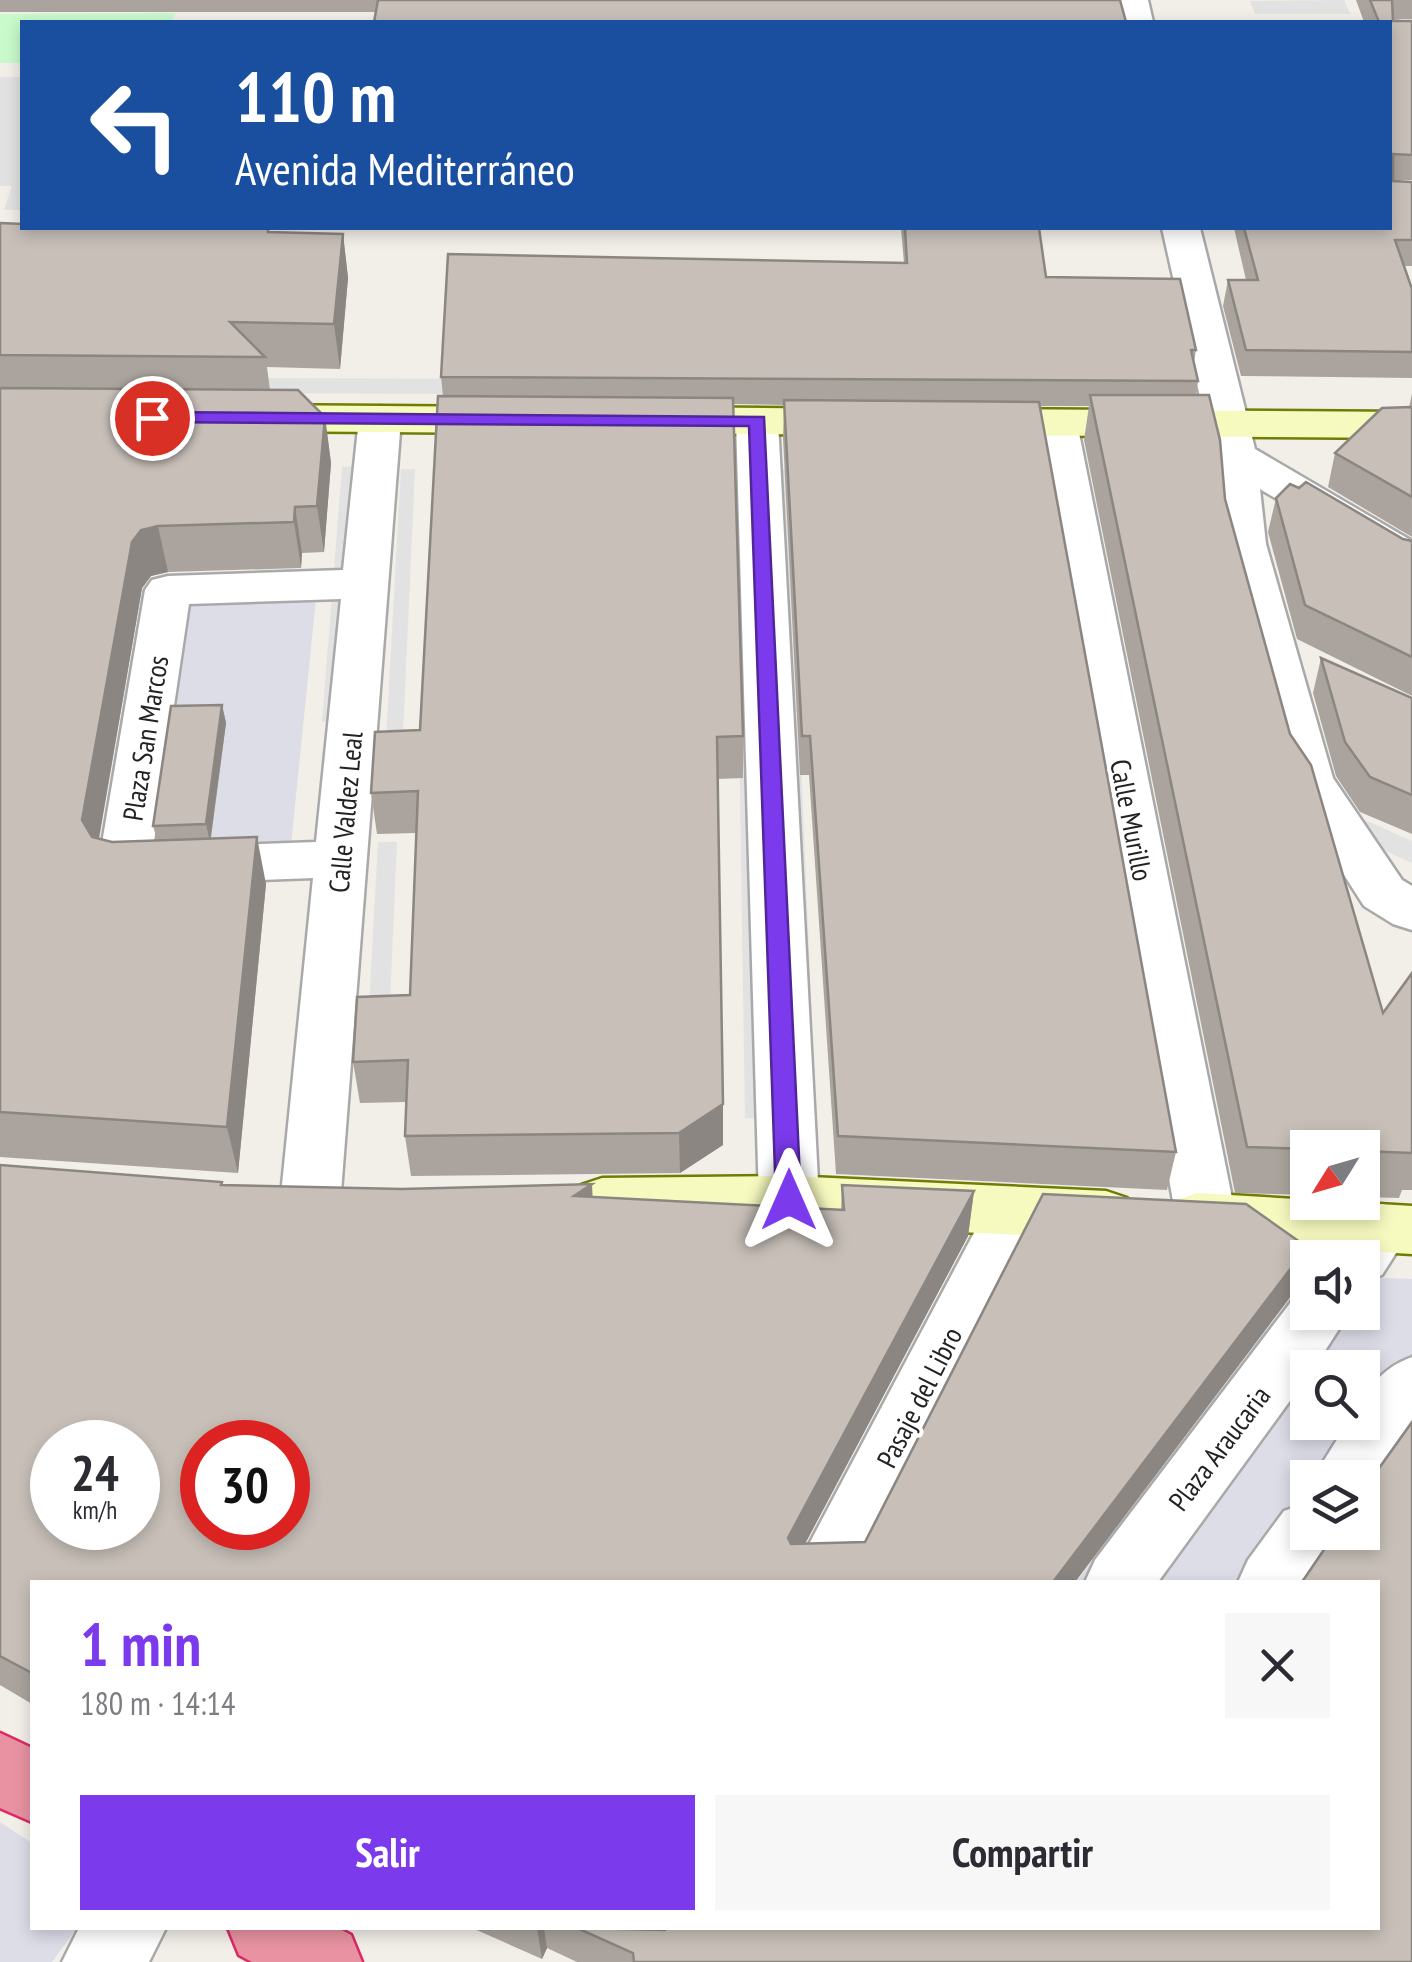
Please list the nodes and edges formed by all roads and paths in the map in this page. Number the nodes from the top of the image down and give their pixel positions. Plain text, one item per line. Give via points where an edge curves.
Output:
1 (1181, 230) edge
2 (220, 418) edge
3 (380, 419) junction
4 (559, 420) edge
5 (618, 420) edge
6 (758, 421) junction
7 (1056, 423) junction
8 (1409, 426) edge
9 (1230, 440) junction
10 (1412, 560) edge
11 (365, 584) junction
12 (1272, 650) junction
13 (1324, 676) edge
14 (340, 859) junction
15 (1412, 911) edge
16 (789, 1200) junction
17 (252, 1201) edge
18 (558, 1202) edge
19 (1016, 1212) junction
20 (1206, 1218) junction
21 (1385, 1239) edge
22 (1306, 1330) edge
23 (1412, 1384) edge
24 (1359, 1460) edge
25 (1295, 1550) edge
26 (824, 1580) edge
27 (1120, 1580) edge
28 (1273, 1580) edge
29 (0, 1768) edge
30 (30, 1786) edge
31 (126, 1930) edge
32 (269, 1930) edge
33 (100, 1962) edge
34 (324, 1962) edge

1 - 9 street
2 - 3 street
3 - 4 street
3 - 11 street, Calle Valdez Leal
5 - 6 street
6 - 7 street
6 - 16 street
7 - 9 street
7 - 20 street, Calle Murillo
8 - 9 street
9 - 10 street
9 - 12 street via 1242,544
11 - 14 street, Calle Valdez Leal
11 - 14 street, Plaza San Marcos via 168,590 124,867
12 - 13 street
12 - 15 street via 1308,780 1383,893
14 - 17 street, Calle Valdez Leal via 339,1205
16 - 18 street
16 - 19 street
19 - 20 street
19 - 26 street, Pasaje del Libro
20 - 21 street
22 - 27 street, Plaza Araucaria
23 - 24 street
25 - 28 street
29 - 30 highway
31 - 33 street
32 - 34 highway

